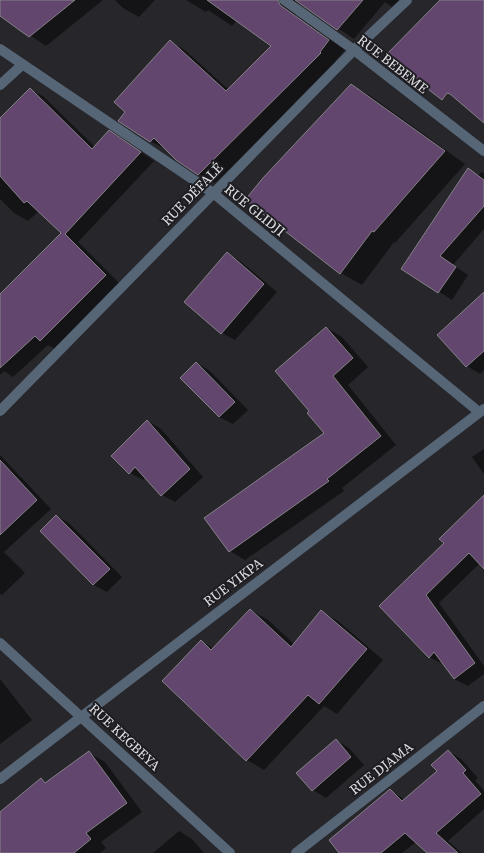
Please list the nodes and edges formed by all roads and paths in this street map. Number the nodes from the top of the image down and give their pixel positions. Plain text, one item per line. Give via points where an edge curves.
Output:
1 (284, 0) edge
2 (407, 0) edge
3 (0, 49) edge
4 (354, 50) junction
5 (22, 65) junction
6 (0, 85) edge
7 (484, 151) edge
8 (213, 193) junction
9 (482, 410) edge
10 (0, 411) edge
11 (0, 643) edge
12 (484, 706) edge
13 (81, 716) junction
14 (0, 779) edge
15 (230, 853) edge
16 (296, 853) edge

1 - 4 street, RUE BEBEME
2 - 4 street, RUE DÉFALÉ
3 - 5 street, RUE GLIDJI
4 - 7 street, RUE BEBEME
4 - 8 street, RUE DÉFALÉ
5 - 6 street
5 - 8 street, RUE GLIDJI
8 - 9 street, RUE GLIDJI
8 - 10 street, RUE DÉFALÉ
9 - 13 street, RUE YIKPA
11 - 13 street, RUE KEGBEYA
12 - 16 street, RUE DJAMA
13 - 14 street, RUE YIKPA
13 - 15 street, RUE KEGBEYA

